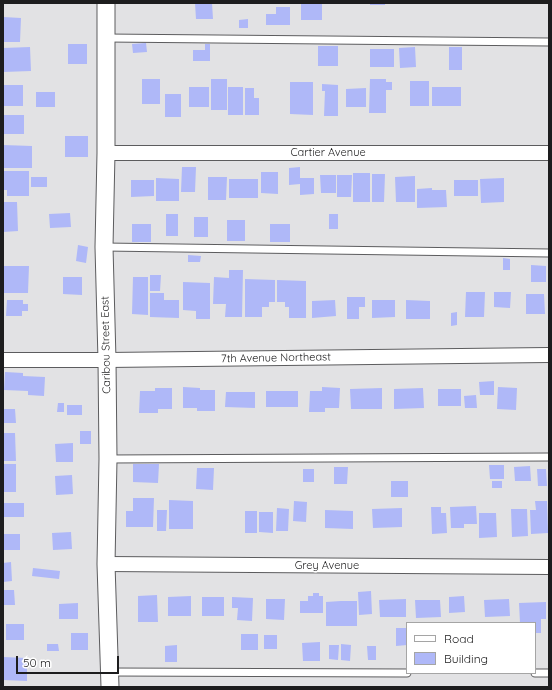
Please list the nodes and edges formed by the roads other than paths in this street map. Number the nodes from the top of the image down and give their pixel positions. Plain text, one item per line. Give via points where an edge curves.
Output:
1 (106, 3) edge
2 (106, 38) junction
3 (549, 42) edge
4 (106, 153) junction
5 (549, 153) edge
6 (104, 247) junction
7 (549, 253) edge
8 (549, 355) edge
9 (3, 360) edge
10 (107, 360) junction
11 (549, 457) edge
12 (108, 459) junction
13 (106, 564) junction
14 (549, 568) edge
15 (406, 673) edge
16 (536, 673) edge
17 (549, 673) edge
18 (110, 680) edge

1 - 2 street, Caribou Street East
2 - 3 lane
2 - 4 street, Caribou Street East
4 - 5 street, Cartier Avenue
4 - 6 street, Caribou Street East
6 - 7 lane
6 - 10 street, Caribou Street East
8 - 10 street, 7th Avenue Northeast
9 - 10 street, 7th Avenue Northeast
10 - 12 street, Caribou Street East
11 - 12 lane
12 - 13 street, Caribou Street East
13 - 14 street, Grey Avenue
13 - 18 street, Caribou Street East
15 - 18 lane
16 - 17 lane

